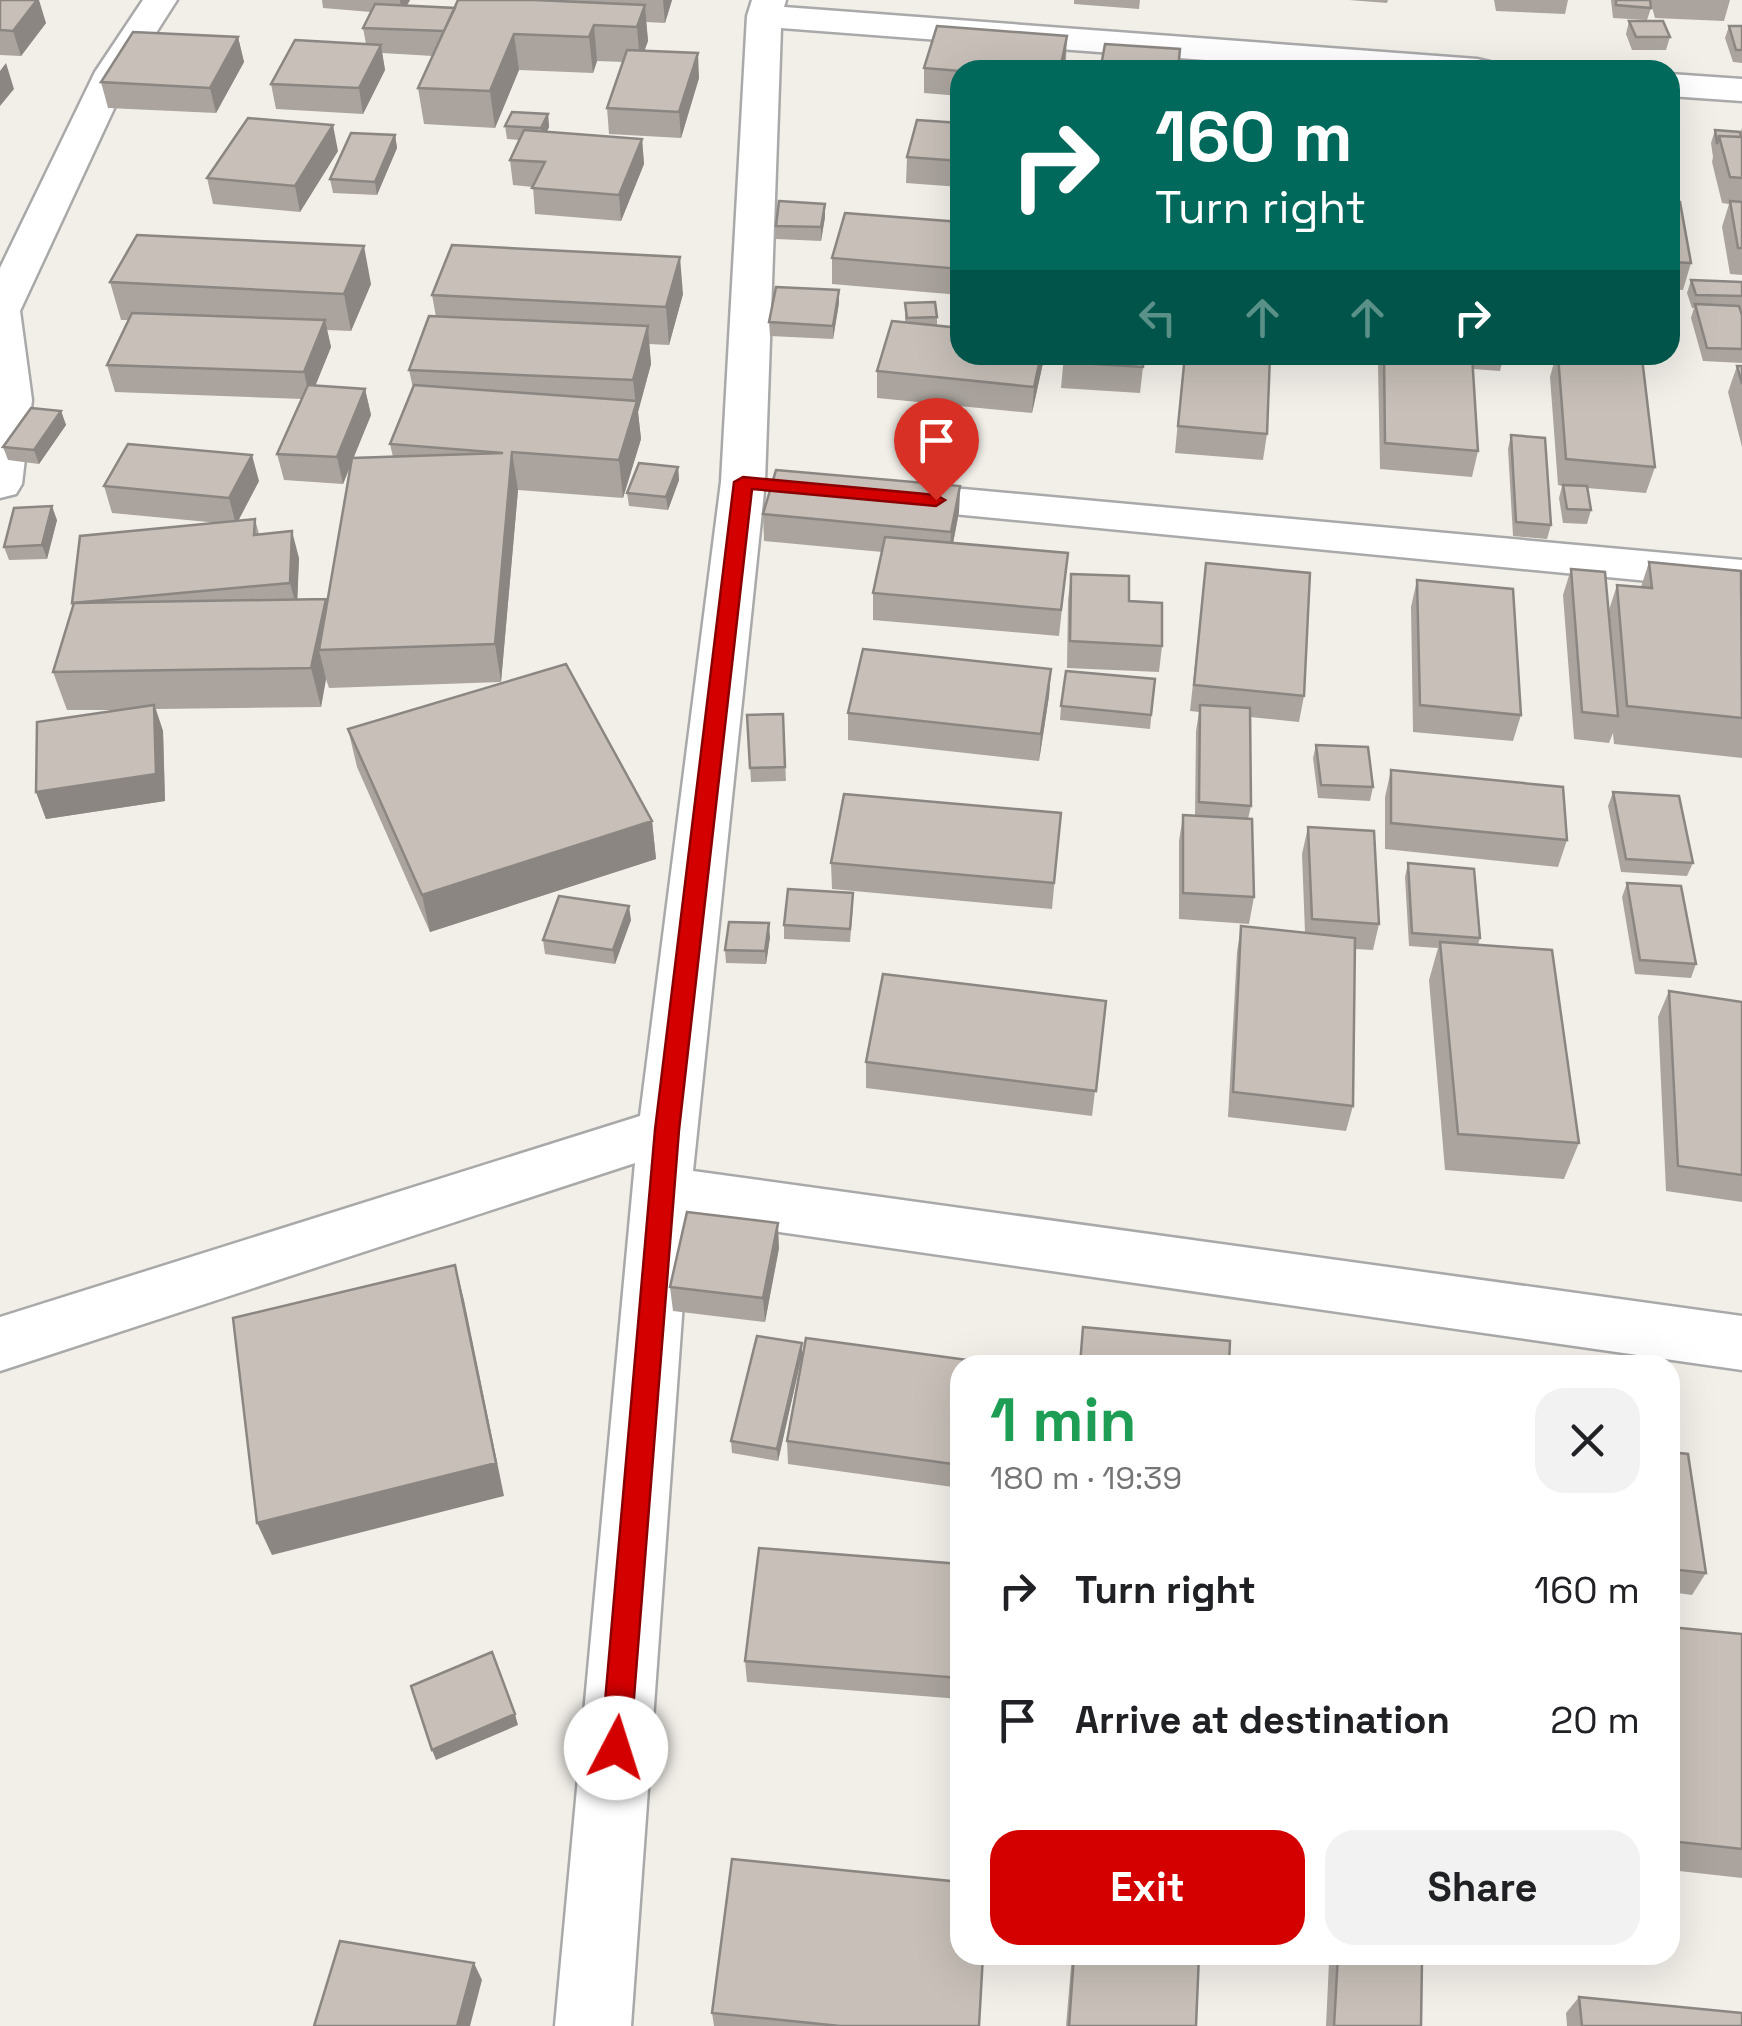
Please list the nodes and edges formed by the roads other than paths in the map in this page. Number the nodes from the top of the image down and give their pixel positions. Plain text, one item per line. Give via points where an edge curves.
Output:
1 (160, 0) edge
2 (767, 8) edge
3 (1362, 60) edge
4 (1680, 86) edge
5 (1742, 90) edge
6 (0, 311) edge
7 (5, 401) edge
8 (0, 484) edge
9 (841, 492) edge
10 (1742, 576) edge
11 (667, 1130) junction
12 (662, 1191) junction
13 (1742, 1342) edge
14 (0, 1344) edge
15 (593, 2026) edge

1 - 6 street via 113,72
2 - 3 street
2 - 11 street via 763,484
4 - 5 street
6 - 7 street
7 - 8 street
9 - 10 street
11 - 12 street
11 - 14 street
12 - 13 street
12 - 15 street

